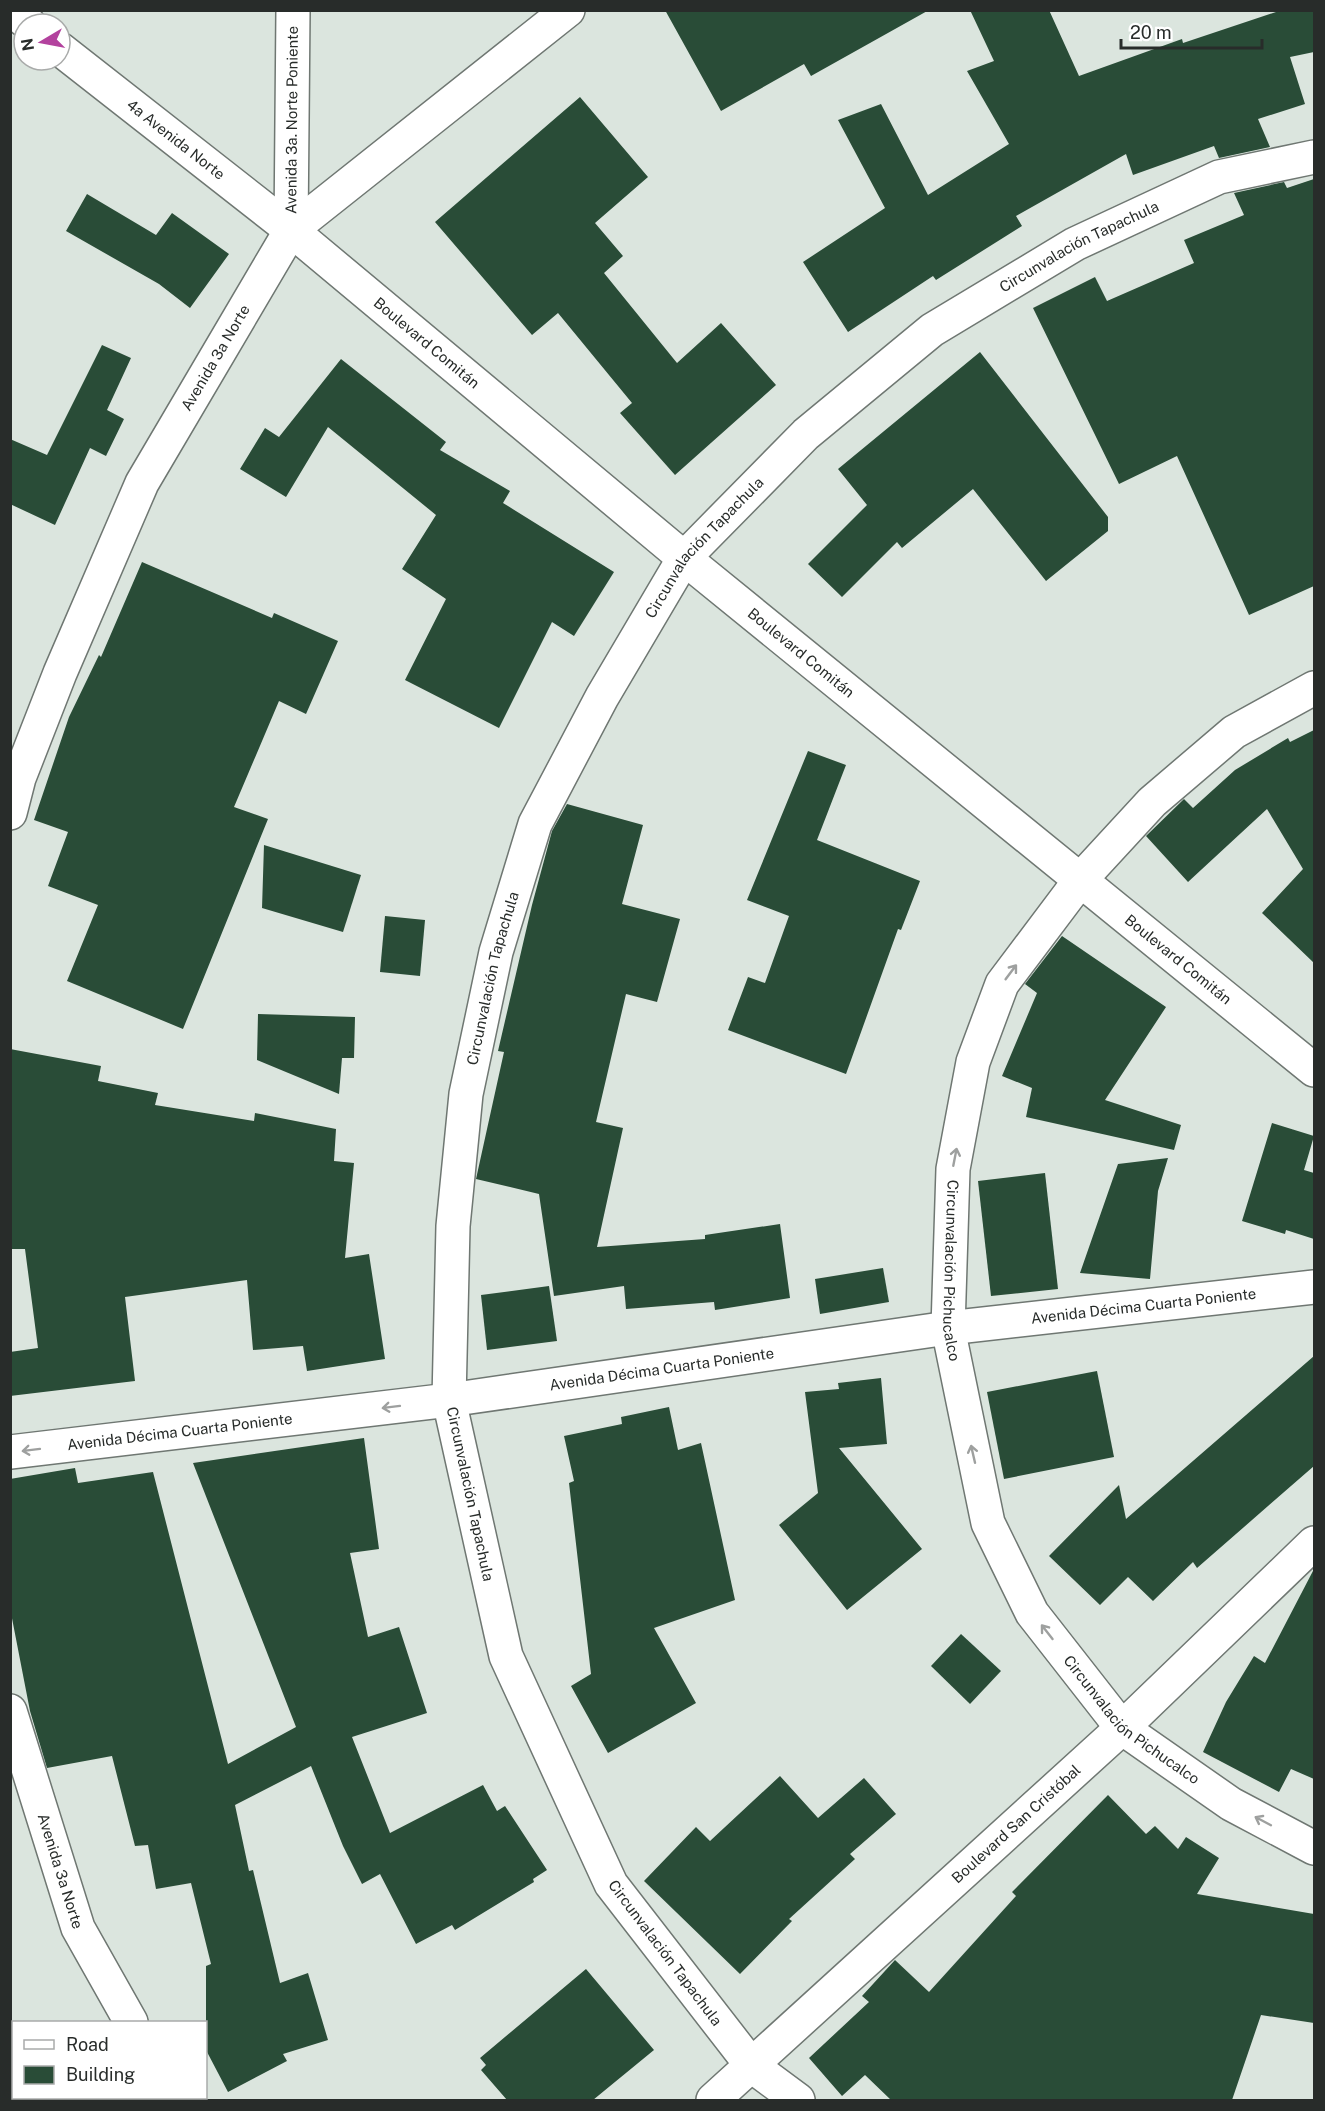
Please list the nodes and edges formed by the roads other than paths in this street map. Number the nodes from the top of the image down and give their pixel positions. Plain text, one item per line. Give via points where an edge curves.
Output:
1 (293, 10) edge
2 (568, 10) edge
3 (72, 57) edge
4 (1314, 157) edge
5 (291, 230) junction
6 (684, 558) junction
7 (1314, 688) edge
8 (10, 813) edge
9 (1082, 879) junction
10 (1314, 1070) edge
11 (1314, 1287) edge
12 (948, 1328) junction
13 (449, 1400) junction
14 (10, 1452) edge
15 (1314, 1543) edge
16 (10, 1711) edge
17 (1122, 1728) junction
18 (1314, 1848) edge
19 (130, 2021) edge
20 (752, 2066) junction
21 (713, 2100) edge
22 (798, 2100) edge

1 - 5 street, Avenida 3a. Norte Poniente
2 - 5 street, Avenida 3a Norte
3 - 5 street, 4a Avenida Norte
4 - 6 street, Circunvalación Tapachula via 1219,177 1075,244 932,330 806,434
5 - 6 street, Boulevard Comitán
5 - 8 street, Avenida 3a Norte via 142,483 60,673 19,778
6 - 9 street, Boulevard Comitán
6 - 13 street, Circunvalación Tapachula via 535,824 496,952 466,1094 453,1226
7 - 9 street, Circunvalación Pichucalco via 1234,732 1152,802
9 - 10 street, Boulevard Comitán
12 -> 9 street, Circunvalación Pichucalco via 952,1169 973,1062 1002,984
11 - 12 street, Avenida Décima Cuarta Poniente
12 - 13 street, Avenida Décima Cuarta Poniente
17 -> 12 street, Circunvalación Pichucalco via 1032,1613 988,1523
13 -> 14 street, Avenida Décima Cuarta Poniente
13 - 20 street, Circunvalación Tapachula via 506,1656 610,1884
15 - 17 street, Boulevard San Cristóbal
16 - 19 street, Avenida 3a Norte via 78,1928
18 -> 17 street, Circunvalación Pichucalco via 1231,1804
17 - 20 street, Boulevard San Cristóbal
20 - 21 street, Boulevard San Cristóbal
20 - 22 street, Circunvalación Tapachula

